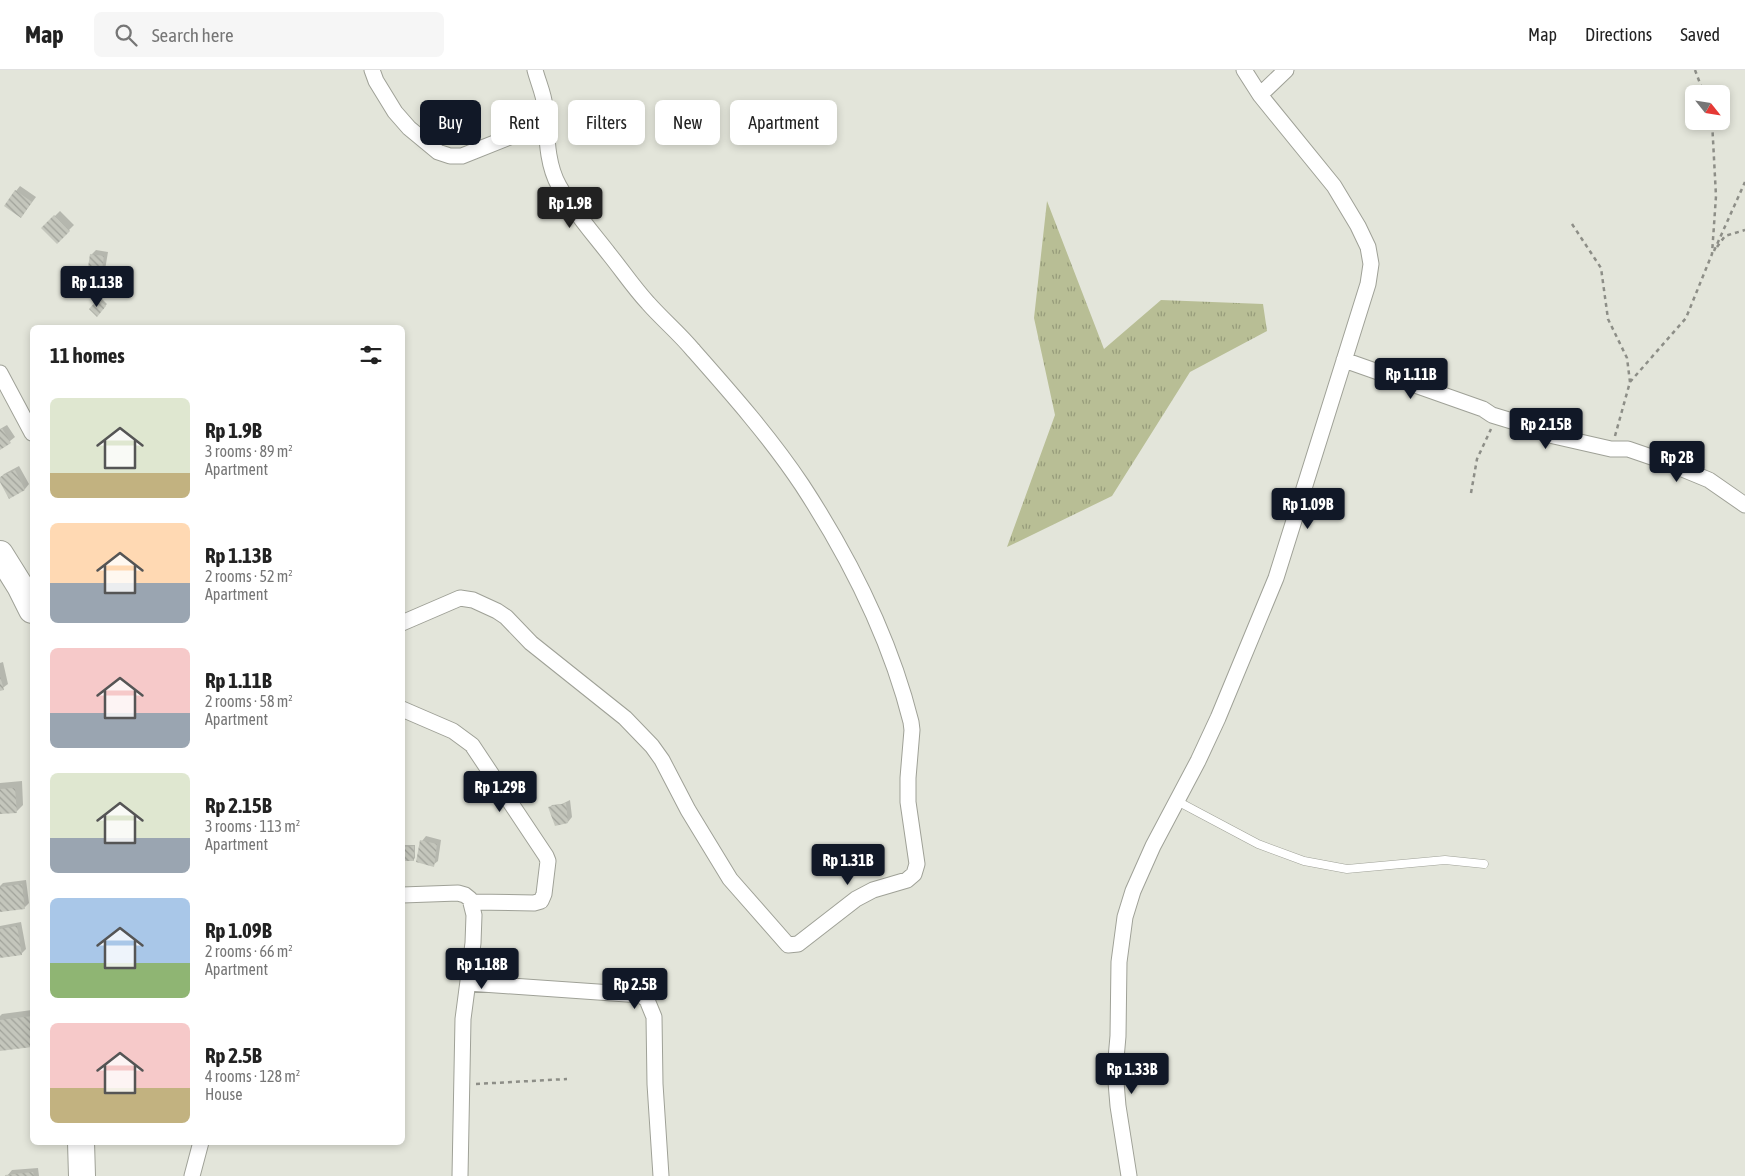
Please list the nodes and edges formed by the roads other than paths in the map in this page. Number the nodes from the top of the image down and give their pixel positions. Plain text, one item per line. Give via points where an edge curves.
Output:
1 (372, 70) edge
2 (535, 70) edge
3 (1244, 70) edge
4 (1286, 70) edge
5 (1260, 95) junction
6 (544, 100) edge
7 (491, 144) edge
8 (548, 145) edge
9 (1344, 360) junction
10 (0, 372) edge
11 (30, 429) edge
12 (1745, 505) edge
13 (0, 554) edge
14 (30, 606) edge
15 (405, 622) edge
16 (405, 710) edge
17 (1177, 801) junction
18 (1484, 864) dead end
19 (405, 895) edge
20 (472, 902) junction
21 (468, 983) junction
22 (81, 1145) edge
23 (200, 1145) edge
24 (82, 1176) edge
25 (192, 1176) edge
26 (460, 1176) edge
27 (661, 1176) edge
28 (1129, 1176) edge

1 - 7 street via 376,82 402,121 438,152 462,156
2 - 6 street
3 - 5 street
4 - 5 street
5 - 9 street via 1334,186 1368,247 1371,264 1368,284
8 - 15 street via 558,185 579,216 646,301 760,428 802,484 841,549 889,649 911,722 908,802 917,864 914,874 907,880 856,899 798,944 788,944 730,878 652,746 625,718 531,643 506,617 473,600 460,598
9 - 12 street via 1492,415 1534,425 1546,434 1612,449 1628,449 1663,461 1709,480
9 - 17 street via 1276,578 1218,718
10 - 11 street
13 - 14 highway
16 - 20 street via 453,731 472,745 548,861 541,901
17 - 18 lane via 1258,844 1304,861 1347,869 1445,860
17 - 28 street via 1153,846 1125,917 1115,1070
19 - 20 street via 458,893
20 - 21 street via 473,943
21 - 26 street via 463,1019
21 - 27 street via 640,995 647,1000 654,1017
22 - 24 highway
23 - 25 street

